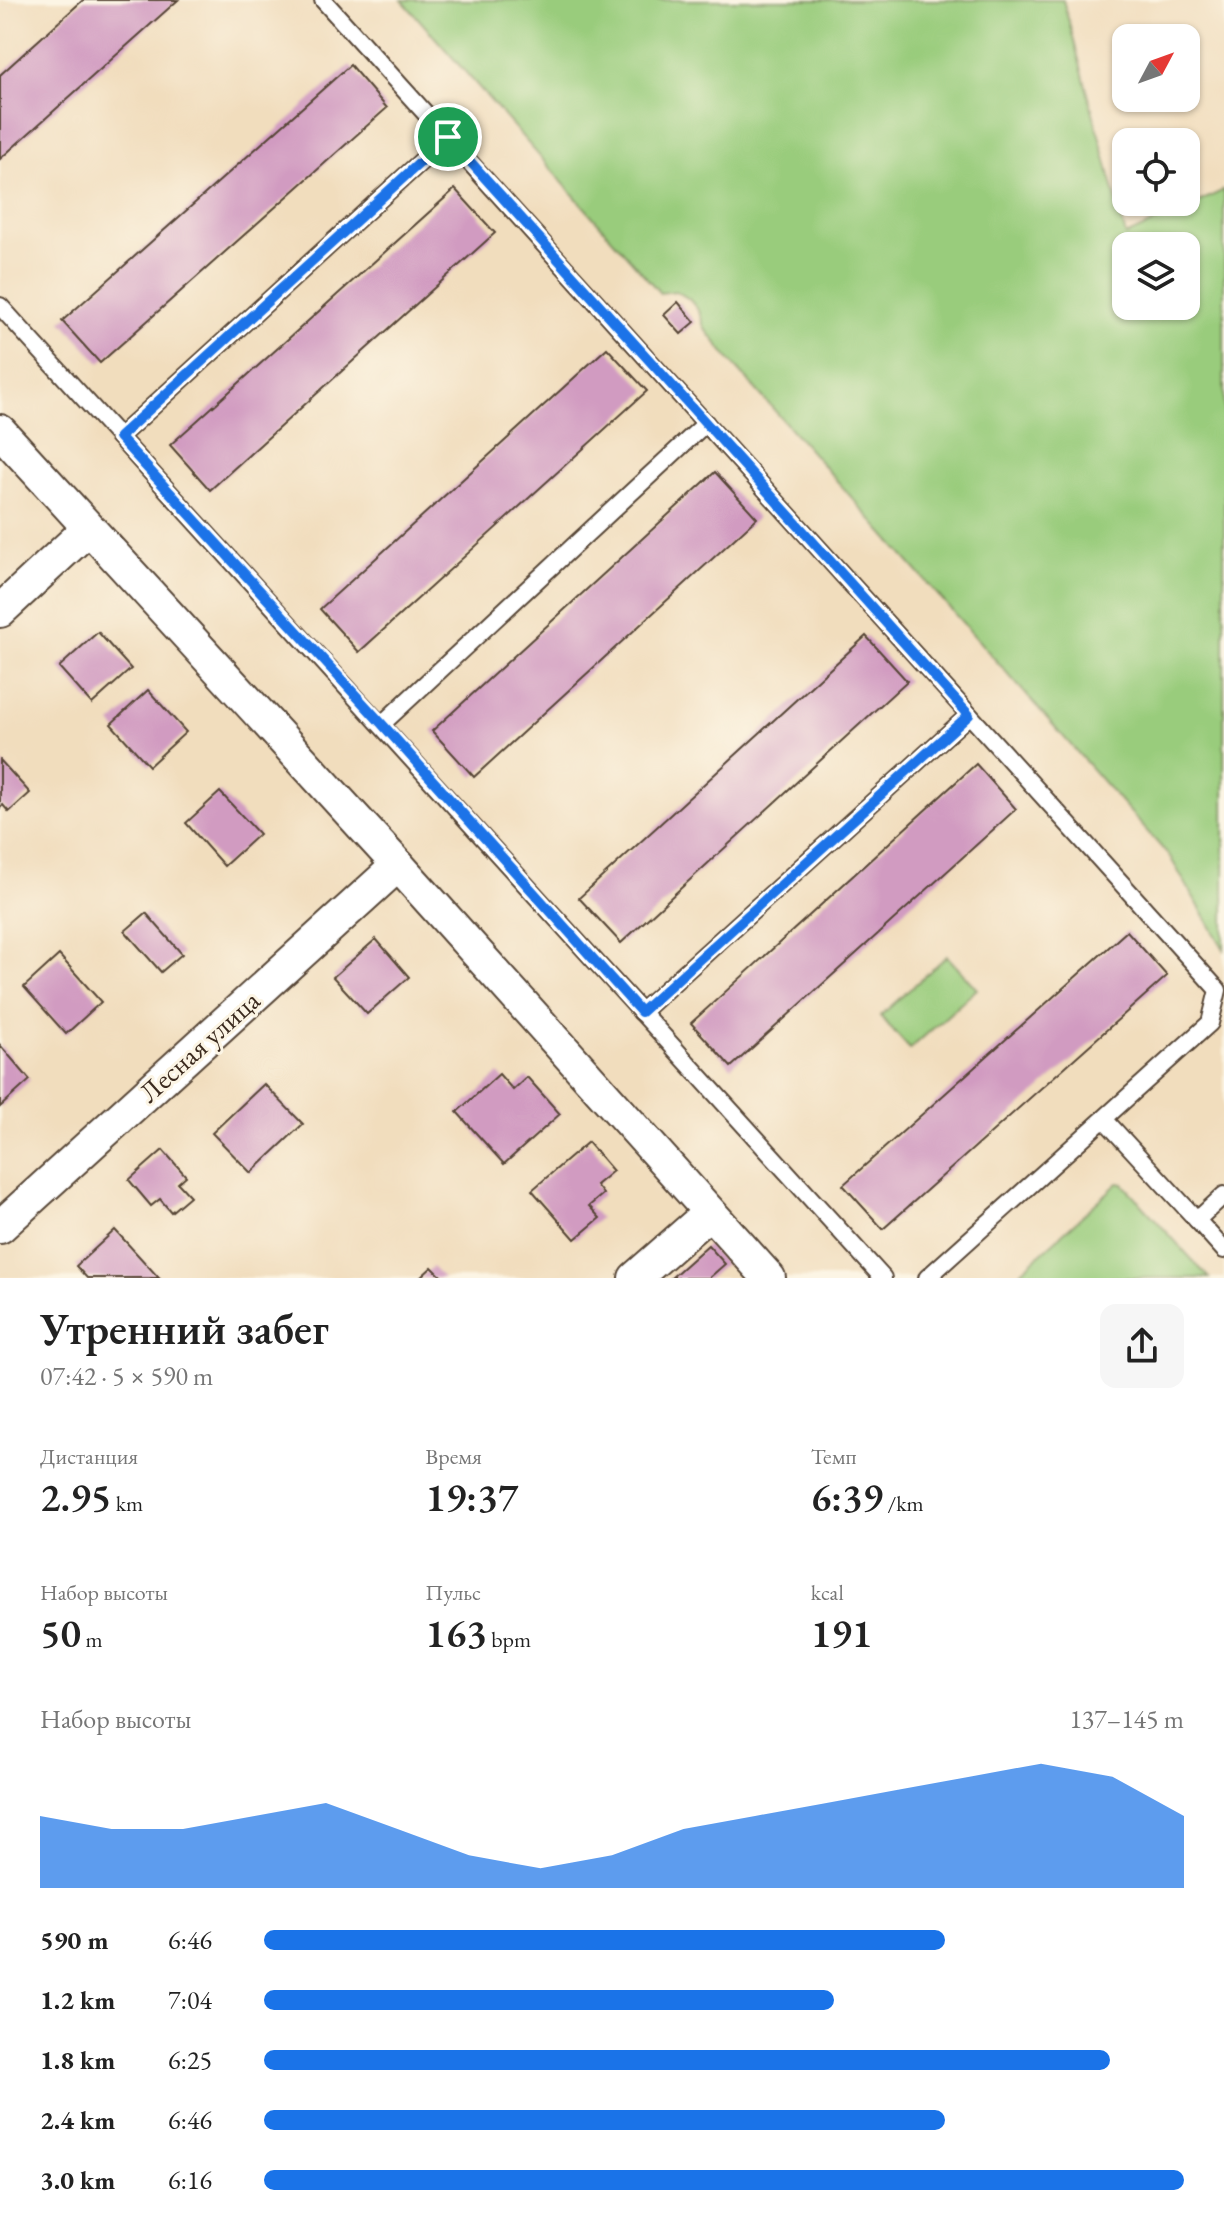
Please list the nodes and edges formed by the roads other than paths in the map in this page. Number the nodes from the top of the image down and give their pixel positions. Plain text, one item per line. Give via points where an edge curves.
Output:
1 (323, 0) edge
2 (448, 137) junction
3 (0, 306) edge
4 (706, 423) junction
5 (0, 431) edge
6 (119, 437) junction
7 (88, 529) junction
8 (0, 611) edge
9 (969, 715) junction
10 (382, 724) junction
11 (398, 865) junction
12 (641, 1012) junction
13 (1104, 1119) junction
14 (1224, 1195) edge
15 (709, 1213) junction
16 (1197, 1220) junction
17 (0, 1227) edge
18 (1224, 1250) edge
19 (635, 1278) edge
20 (769, 1278) edge
21 (883, 1278) edge
22 (927, 1278) edge

1 - 2 lane
2 - 4 lane
2 - 6 lane
3 - 6 lane
4 - 9 lane
4 - 10 lane
5 - 7 street
6 - 10 lane
7 - 8 street
7 - 11 street
9 - 12 lane
9 - 13 lane via 1218,990 1210,1023
10 - 12 lane
11 - 15 street
11 - 17 street, Лесная улица
12 - 21 lane
13 - 16 lane
13 - 22 lane
14 - 16 lane
15 - 19 street
15 - 20 street
16 - 18 lane

